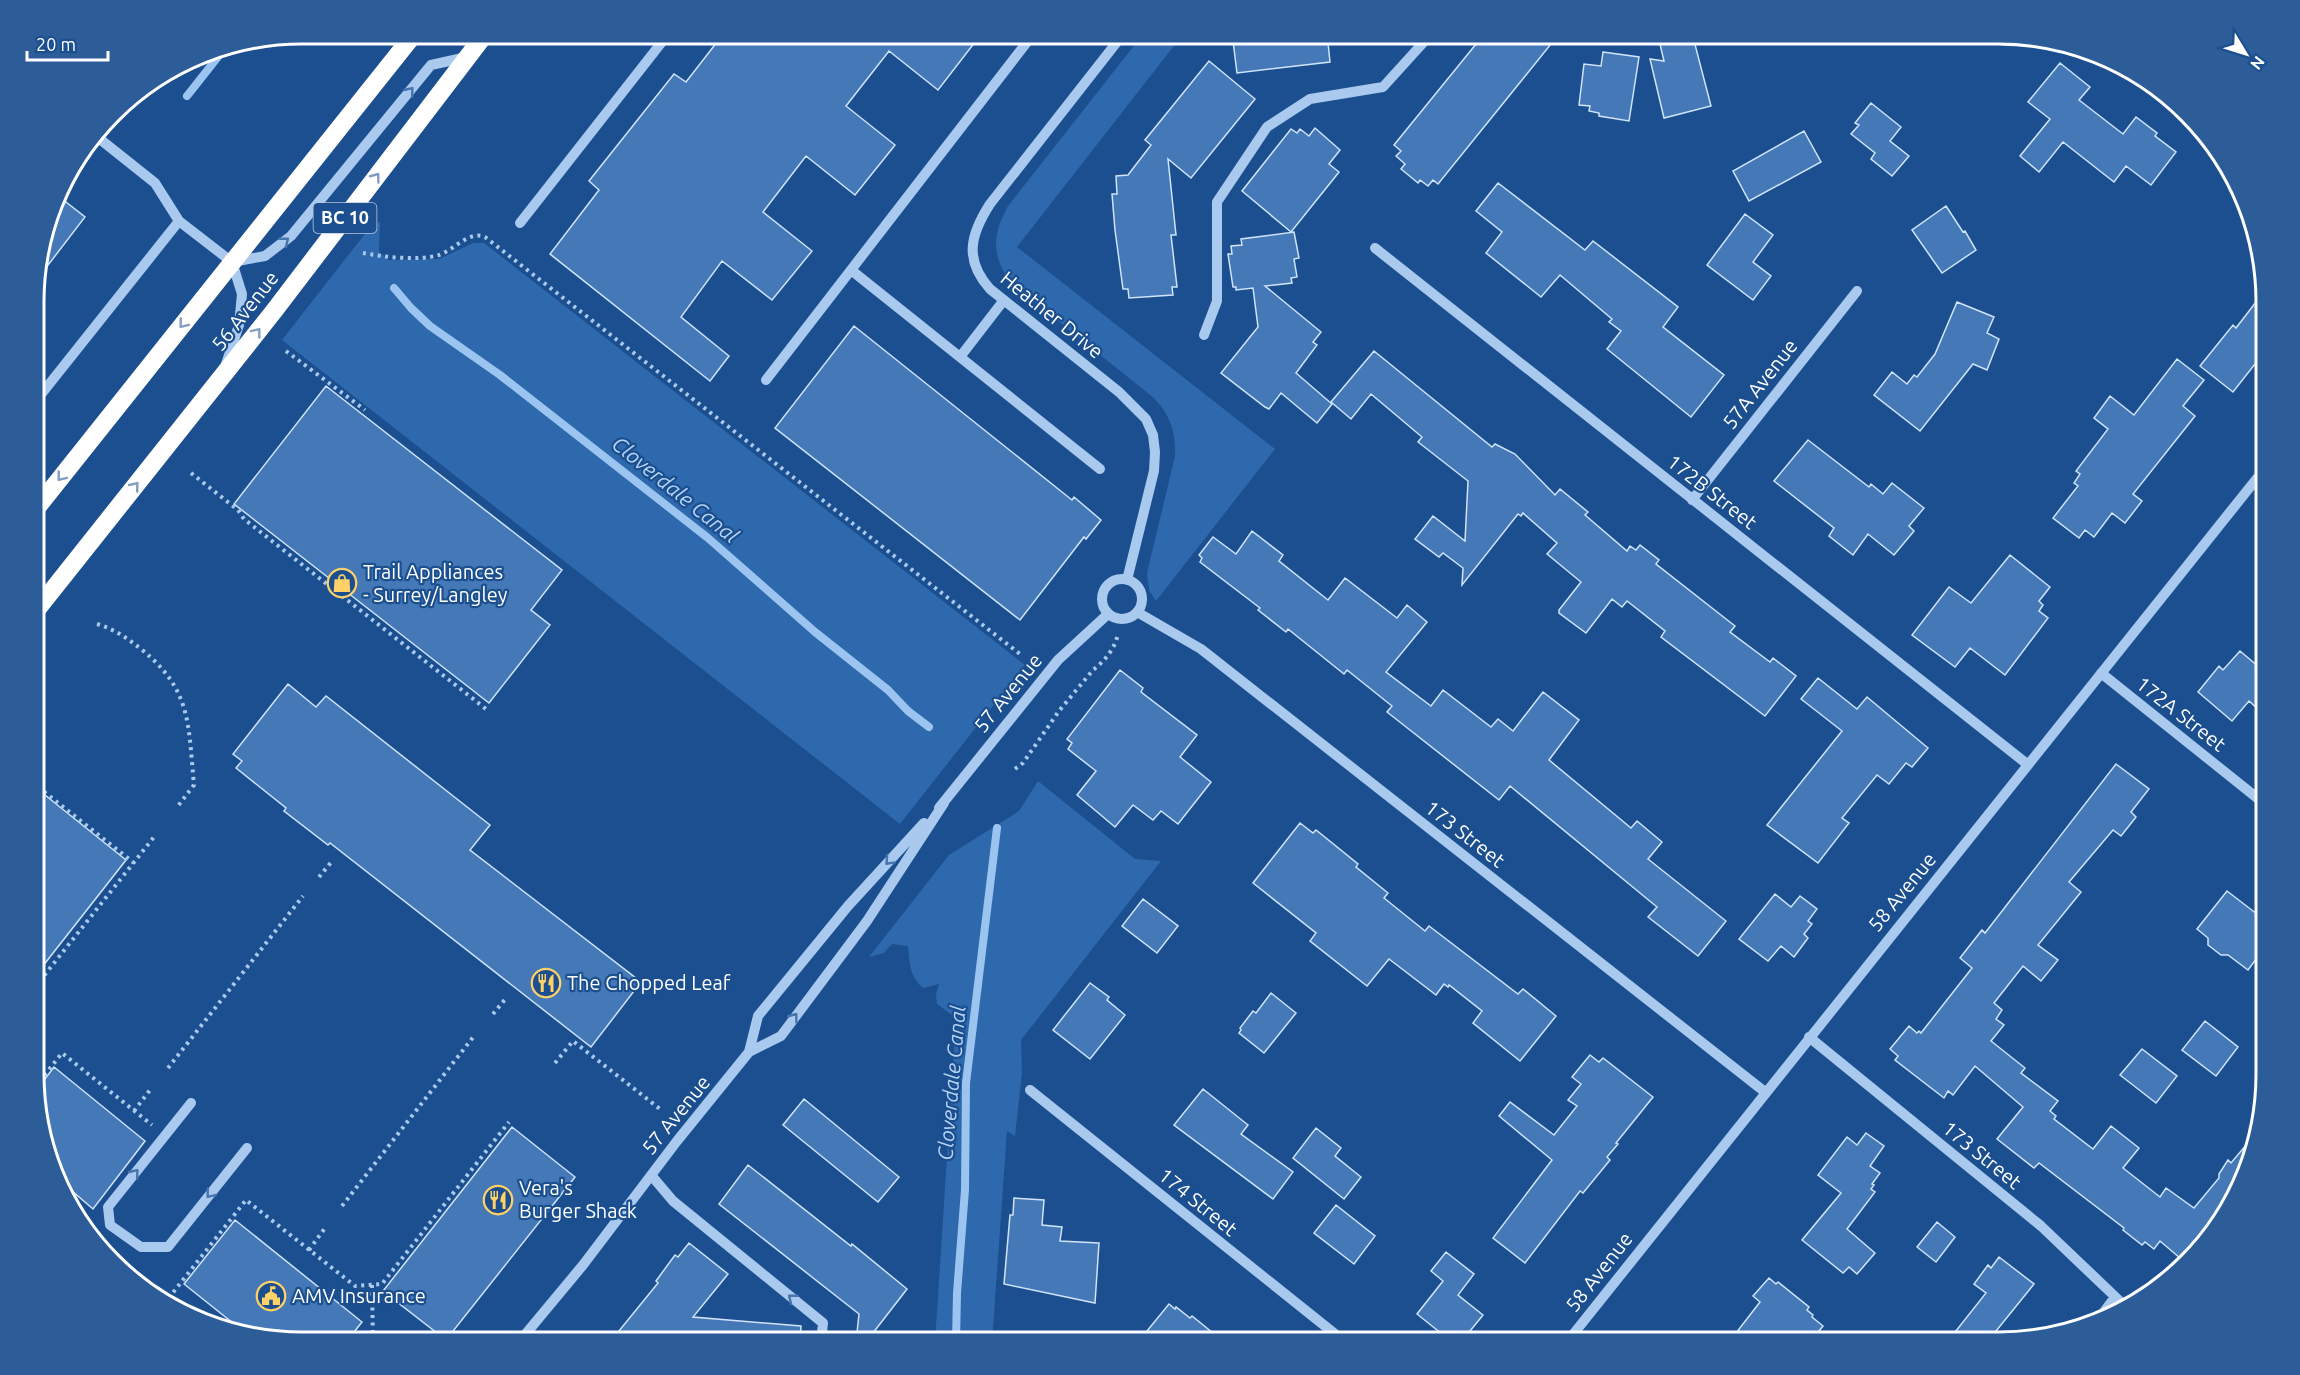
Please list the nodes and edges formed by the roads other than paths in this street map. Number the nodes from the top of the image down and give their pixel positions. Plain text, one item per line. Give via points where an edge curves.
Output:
1 (406, 44) edge
2 (478, 44) edge
3 (660, 44) edge
4 (1026, 44) edge
5 (1115, 44) edge
6 (1422, 44) edge
7 (468, 57) junction
8 (100, 140) edge
9 (179, 221) junction
10 (520, 223) dead end
11 (1375, 248) dead end
12 (232, 262) junction
13 (851, 270) junction
14 (1857, 291) dead end
15 (1004, 300) junction
16 (1203, 335) dead end
17 (960, 357) junction
18 (221, 378) junction
19 (766, 380) dead end
20 (44, 391) edge
21 (1100, 469) dead end
22 (2256, 479) edge
23 (44, 499) edge
24 (1692, 500) junction
25 (1127, 580) junction
26 (44, 601) edge
27 (1137, 612) junction
28 (1108, 614) junction
29 (2101, 673) junction
30 (2027, 764) junction
31 (2256, 797) edge
32 (944, 803) junction
33 (1809, 1037) junction
34 (749, 1052) junction
35 (1030, 1090) dead end
36 (1765, 1092) junction
37 (190, 1103) dead end
38 (247, 1148) dead end
39 (651, 1175) junction
40 (2115, 1297) junction
41 (2120, 1301) edge
42 (2107, 1308) edge
43 (527, 1332) edge
44 (822, 1332) edge
45 (1332, 1332) edge
46 (1575, 1332) edge

1 - 12 highway, 56 Avenue / BC 10
2 - 7 highway, 56 Avenue / BC 10
3 - 10 street
4 - 13 street
5 - 15 street, Heather Drive via 978,223 972,243 978,276
6 - 16 street via 1383,87 1310,99 1267,127 1217,202 1217,301
12 -> 7 street via 265,256 291,236 431,65
18 -> 7 highway, 56 Avenue / BC 10
8 - 9 street via 155,183
9 - 12 street
9 - 20 street
11 - 24 street, 172B Street
12 - 18 street via 242,294 239,325
12 -> 23 highway, 56 Avenue / BC 10
13 - 17 street
13 - 19 street
14 - 24 street, 57A Avenue
15 - 17 street
15 - 25 street, Heather Drive via 1119,392 1146,419 1153,435 1154,471
17 - 21 street
26 -> 18 highway, 56 Avenue / BC 10
22 - 29 street, 58 Avenue
24 - 30 street, 172B Street
25 - 27 street via 1141,594
25 - 28 street via 1115,580 1104,588 1102,602
27 - 28 street via 1126,618
27 - 36 street, 173 Street via 1201,649
28 - 32 street, 57 Avenue via 1058,660
29 - 30 street, 58 Avenue
29 - 31 street, 172A Street
30 - 33 street, 58 Avenue
32 -> 34 street, 57 Avenue via 848,906 758,1016
34 -> 32 street, 57 Avenue via 781,1036 867,921
33 - 36 street, 58 Avenue
33 - 40 street, 173 Street via 2041,1226
34 - 39 street, 57 Avenue
35 - 45 street, 174 Street
36 - 46 street, 58 Avenue
38 -> 37 street via 168,1247 141,1247 110,1225 108,1207
39 - 43 street, 57 Avenue
44 -> 39 street via 823,1323 673,1201
40 - 41 street, 173 Street
40 - 42 street

